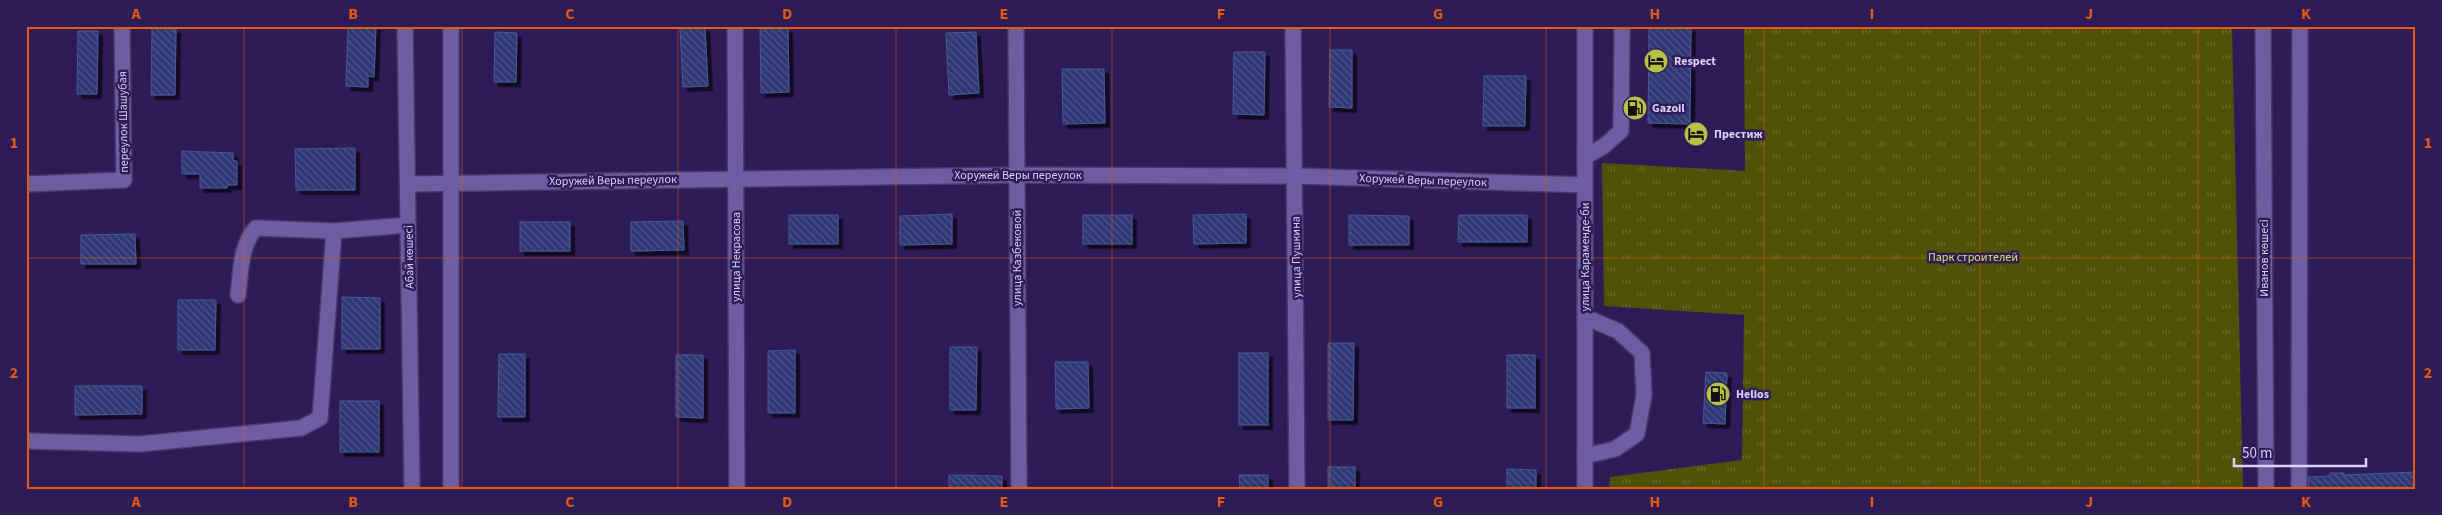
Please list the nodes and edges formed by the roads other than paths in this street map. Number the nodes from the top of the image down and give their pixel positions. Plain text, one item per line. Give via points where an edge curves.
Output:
1 (122, 26) edge
2 (405, 26) edge
3 (451, 26) edge
4 (734, 26) edge
5 (1016, 26) edge
6 (1293, 26) edge
7 (1585, 26) edge
8 (1622, 26) edge
9 (2263, 26) edge
10 (2300, 26) edge
11 (1585, 157) junction
12 (1017, 175) junction
13 (1295, 176) junction
14 (736, 178) junction
15 (26, 184) edge
16 (408, 184) junction
17 (450, 184) junction
18 (1585, 185) junction
19 (408, 225) junction
20 (334, 231) junction
21 (238, 295) dead end
22 (1585, 317) junction
23 (26, 441) edge
24 (1585, 456) junction
25 (412, 489) edge
26 (451, 489) edge
27 (737, 489) edge
28 (1019, 489) edge
29 (1297, 489) edge
30 (1585, 489) edge
31 (2266, 489) edge
32 (2299, 489) edge

1 - 15 street, переулок Шашубая via 124,180
2 - 16 street, Абай көшесі
3 - 17 street
4 - 14 street, улица Некрасова
5 - 12 street, улица Казбековой
6 - 13 street, улица Пушкина
7 - 11 street, улица Караменде-би
8 - 11 street via 1621,131
9 - 31 street, Иванов көшесі
10 - 32 street
11 - 18 street, улица Караменде-би
12 - 13 street, Хоружей Веры переулок
12 - 14 street, Хоружей Веры переулок
12 - 28 street, улица Казбековой
13 - 18 street, Хоружей Веры переулок
13 - 29 street, улица Пушкина
14 - 17 street, Хоружей Веры переулок
14 - 27 street, улица Некрасова
16 - 17 street, Хоружей Веры переулок
16 - 19 street, Абай көшесі
17 - 26 street
18 - 22 street, улица Караменде-би
19 - 20 street
19 - 25 street, Абай көшесі
20 - 21 street via 256,228 248,238
20 - 23 street via 320,418 301,428 140,444
22 - 24 street, улица Караменде-би
22 - 24 street via 1618,331 1642,353 1644,395 1637,434 1616,449
24 - 30 street, улица Караменде-би

